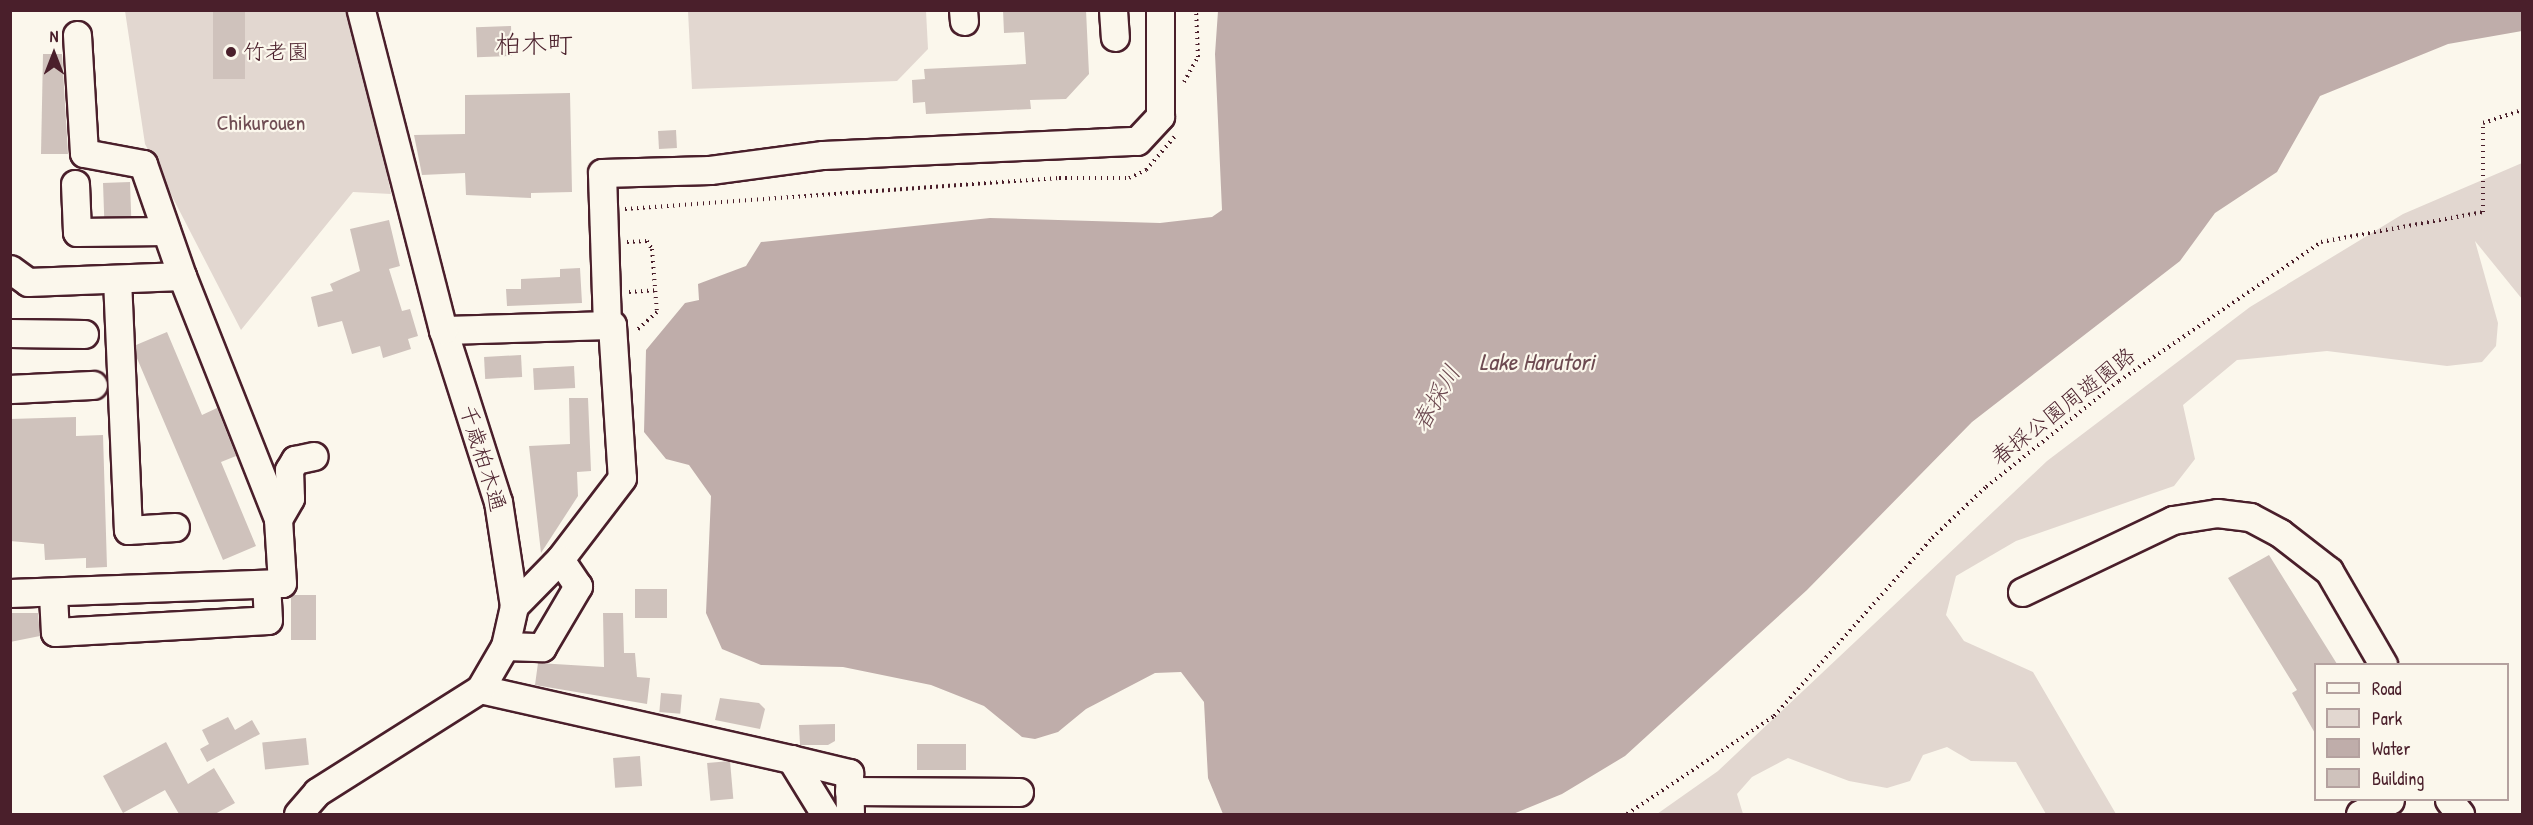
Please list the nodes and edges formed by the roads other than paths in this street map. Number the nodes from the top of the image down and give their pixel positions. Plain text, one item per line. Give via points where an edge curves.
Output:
1 (361, 10) edge
2 (1113, 10) edge
3 (1160, 10) edge
4 (77, 35) dead end
5 (1115, 37) dead end
6 (75, 183) dead end
7 (166, 231) junction
8 (10, 269) edge
9 (182, 276) junction
10 (117, 279) junction
11 (619, 326) junction
12 (443, 330) junction
13 (10, 333) edge
14 (84, 333) dead end
15 (93, 385) dead end
16 (11, 388) edge
17 (314, 456) dead end
18 (278, 519) junction
19 (175, 527) dead end
20 (560, 559) junction
21 (266, 584) junction
22 (2022, 592) dead end
23 (10, 593) edge
24 (53, 595) junction
25 (514, 606) junction
26 (505, 646) junction
27 (2382, 663) edge
28 (480, 689) junction
29 (791, 759) junction
30 (1019, 792) dead end
31 (2388, 801) edge
32 (2450, 801) edge
33 (850, 803) edge
34 (298, 814) edge
35 (825, 814) edge
36 (2360, 814) edge
37 (2460, 814) edge

1 - 12 street, 千歳柏木通
2 - 5 street
3 - 11 street via 1160,116 1137,141 823,155 710,170 602,172
4 - 7 street via 84,153 143,164
6 - 7 street via 77,232
7 - 9 street
8 - 10 street via 28,282
9 - 10 street
9 - 18 street
10 - 19 street via 128,530
11 - 12 street
11 - 20 street via 612,325 622,478
12 - 25 street, 千歳柏木通 via 498,502 511,564
13 - 14 street
15 - 16 street
17 - 18 street via 295,460 289,470 290,498
18 - 21 street via 282,583
20 - 25 street
20 - 26 street via 578,586 542,647
21 - 24 street
21 - 24 street via 268,620 55,632
22 - 27 street via 2173,520 2217,513 2250,518 2280,533 2329,571
23 - 24 street
25 - 26 street, 千歳柏木通
26 - 28 street, 千歳柏木通
28 - 29 street
28 - 34 street, 千歳柏木通 via 318,792
29 - 33 street via 849,772
29 - 35 street
30 - 33 street
31 - 36 street
32 - 37 street

